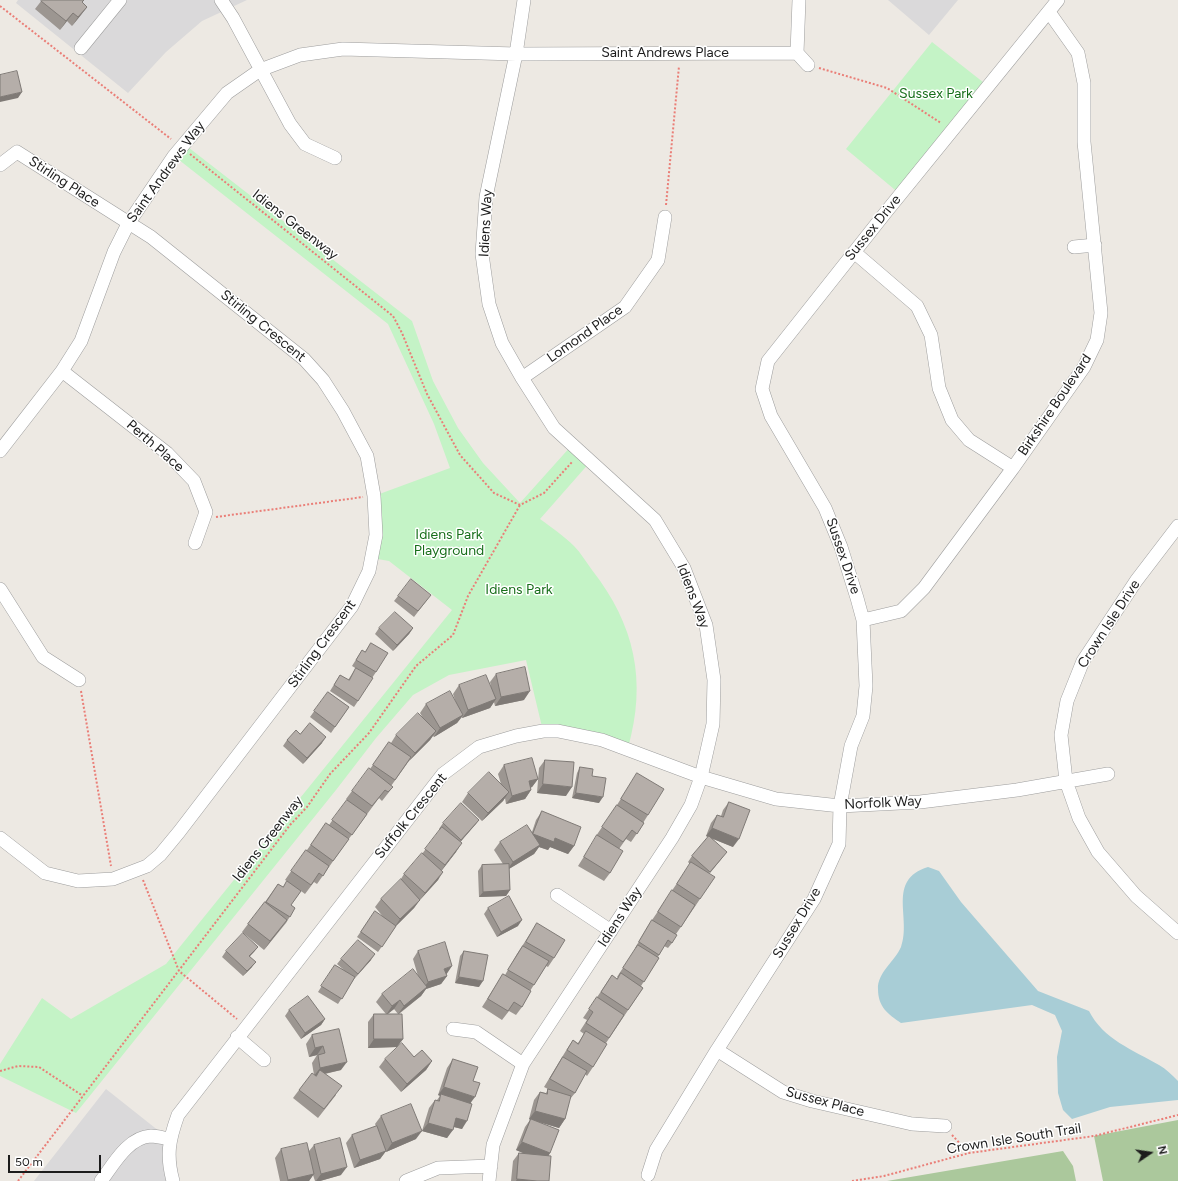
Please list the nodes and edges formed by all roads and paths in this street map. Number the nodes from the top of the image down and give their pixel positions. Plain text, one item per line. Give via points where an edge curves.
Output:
1 (120, 0) edge
2 (221, 0) edge
3 (524, 0) edge
4 (799, 0) edge
5 (1058, 0) edge
6 (0, 6) edge
7 (1049, 12) junction
8 (82, 48) dead end
9 (680, 53) junction
10 (797, 53) junction
11 (516, 54) junction
12 (808, 64) joint
13 (260, 70) junction
14 (952, 131) junction
15 (181, 147) junction
16 (335, 158) dead end
17 (0, 165) edge
18 (665, 217) joint
19 (128, 224) junction
20 (1095, 245) junction
21 (1074, 247) dead end
22 (854, 252) junction
23 (62, 371) junction
24 (522, 378) junction
25 (0, 451) edge
26 (582, 453) junction
27 (1013, 468) junction
28 (374, 496) junction
29 (520, 505) junction
30 (203, 519) junction
31 (1178, 526) edge
32 (195, 543) dead end
33 (0, 588) edge
34 (863, 620) junction
35 (79, 680) joint
36 (1108, 774) dead end
37 (701, 777) junction
38 (1066, 781) junction
39 (840, 806) junction
40 (0, 838) edge
41 (138, 869) junction
42 (113, 879) junction
43 (557, 895) dead end
44 (611, 931) junction
45 (1178, 933) edge
46 (179, 971) junction
47 (246, 1026) junction
48 (453, 1029) dead end
49 (237, 1037) junction
50 (716, 1050) junction
51 (264, 1060) dead end
52 (523, 1064) junction
53 (0, 1071) edge
54 (83, 1096) junction
55 (1178, 1115) edge
56 (945, 1126) joint
57 (170, 1139) junction
58 (969, 1153) junction
59 (491, 1166) junction
60 (648, 1175) dead end
61 (18, 1181) edge
62 (101, 1181) edge
63 (173, 1181) edge
64 (406, 1181) edge
65 (489, 1181) edge
66 (852, 1181) edge

1 - 8 street
2 - 13 street
3 - 11 street, Idiens Way
4 - 10 street
5 - 7 street, Sussex Drive
6 - 15 path, Idiens Greenway
7 - 14 street, Sussex Drive
7 - 20 street, Birkshire Boulevard via 1078,53 1084,83 1084,142
9 - 10 street, Saint Andrews Place
9 - 11 street, Saint Andrews Place
9 - 18 path
10 - 12 street
11 - 13 street, Saint Andrews Way via 343,49 300,55
11 - 24 street, Idiens Way via 486,197 482,254 491,311 502,342
12 - 14 path via 887,88
13 - 15 street, Saint Andrews Way via 227,93
13 - 16 street via 290,124 305,144
14 - 22 street, Sussex Drive
15 - 19 street, Saint Andrews Way
15 - 29 path, Idiens Greenway via 393,316 428,394 460,455 494,493
17 - 19 street, Stirling Place via 17,152
18 - 24 street, Lomond Place via 658,260 625,308
19 - 23 street, Saint Andrews Way via 114,252 81,341
19 - 28 street, Stirling Crescent via 151,237 304,358 327,386 367,456
20 - 21 street
20 - 27 street, Birkshire Boulevard via 1101,313 1097,340 1084,367
22 - 27 street via 917,306 931,335 940,388 952,420 969,440
22 - 34 street, Sussex Drive via 768,361 762,389 771,416 826,508 841,547
23 - 25 street, Saint Andrews Way
23 - 30 street, Perth Place via 167,453 194,481 206,512
24 - 26 street, Idiens Way via 554,428
26 - 29 path via 544,493
26 - 37 street, Idiens Way via 655,520 684,568 706,625 714,680 713,724
27 - 34 street, Birkshire Boulevard via 924,588 900,611
28 - 30 path
28 - 41 street, Stirling Crescent via 376,535 369,571 352,606 179,832 160,855 147,866
29 - 46 path, Idiens Greenway via 468,596 453,635 416,666 369,733 330,774
30 - 32 street, Perth Place
31 - 38 street, Crown Isle Drive via 1118,607 1083,661 1067,700 1061,735
33 - 35 street via 43,657
34 - 39 street, Sussex Drive via 866,686 863,716 851,746
35 - 42 path
36 - 38 street
37 - 39 street, Norfolk Way via 776,799
37 - 44 street, Idiens Way via 691,805 672,838
37 - 47 street, Suffolk Crescent via 602,740 558,731 516,736 479,747 443,774
38 - 39 street, Norfolk Way via 920,802
38 - 45 street, Crown Isle Drive via 1079,818 1098,852 1136,896
39 - 50 street, Sussex Drive via 839,844 814,899
40 - 42 street, Stirling Crescent via 45,873 78,881
41 - 42 street, Stirling Crescent
41 - 46 path
43 - 44 street
44 - 52 street, Idiens Way
46 - 47 path
46 - 54 path, Idiens Greenway
47 - 49 street, Suffolk Crescent
48 - 52 street via 476,1032
49 - 51 street
49 - 57 street, Suffolk Crescent via 178,1115
50 - 56 street, Sussex Place via 783,1092 912,1124
50 - 60 street, Sussex Drive via 656,1150
52 - 59 street, Idiens Way via 493,1145
53 - 54 path via 18,1066 39,1068
54 - 61 path, Idiens Greenway
55 - 58 path, Crown Isle South Trail via 1094,1136
56 - 58 path
57 - 62 street via 150,1136 137,1139
57 - 63 street, Suffolk Crescent via 169,1163
58 - 66 path, Crown Isle South Trail via 884,1176
59 - 64 street via 438,1168
59 - 65 street, Idiens Way

